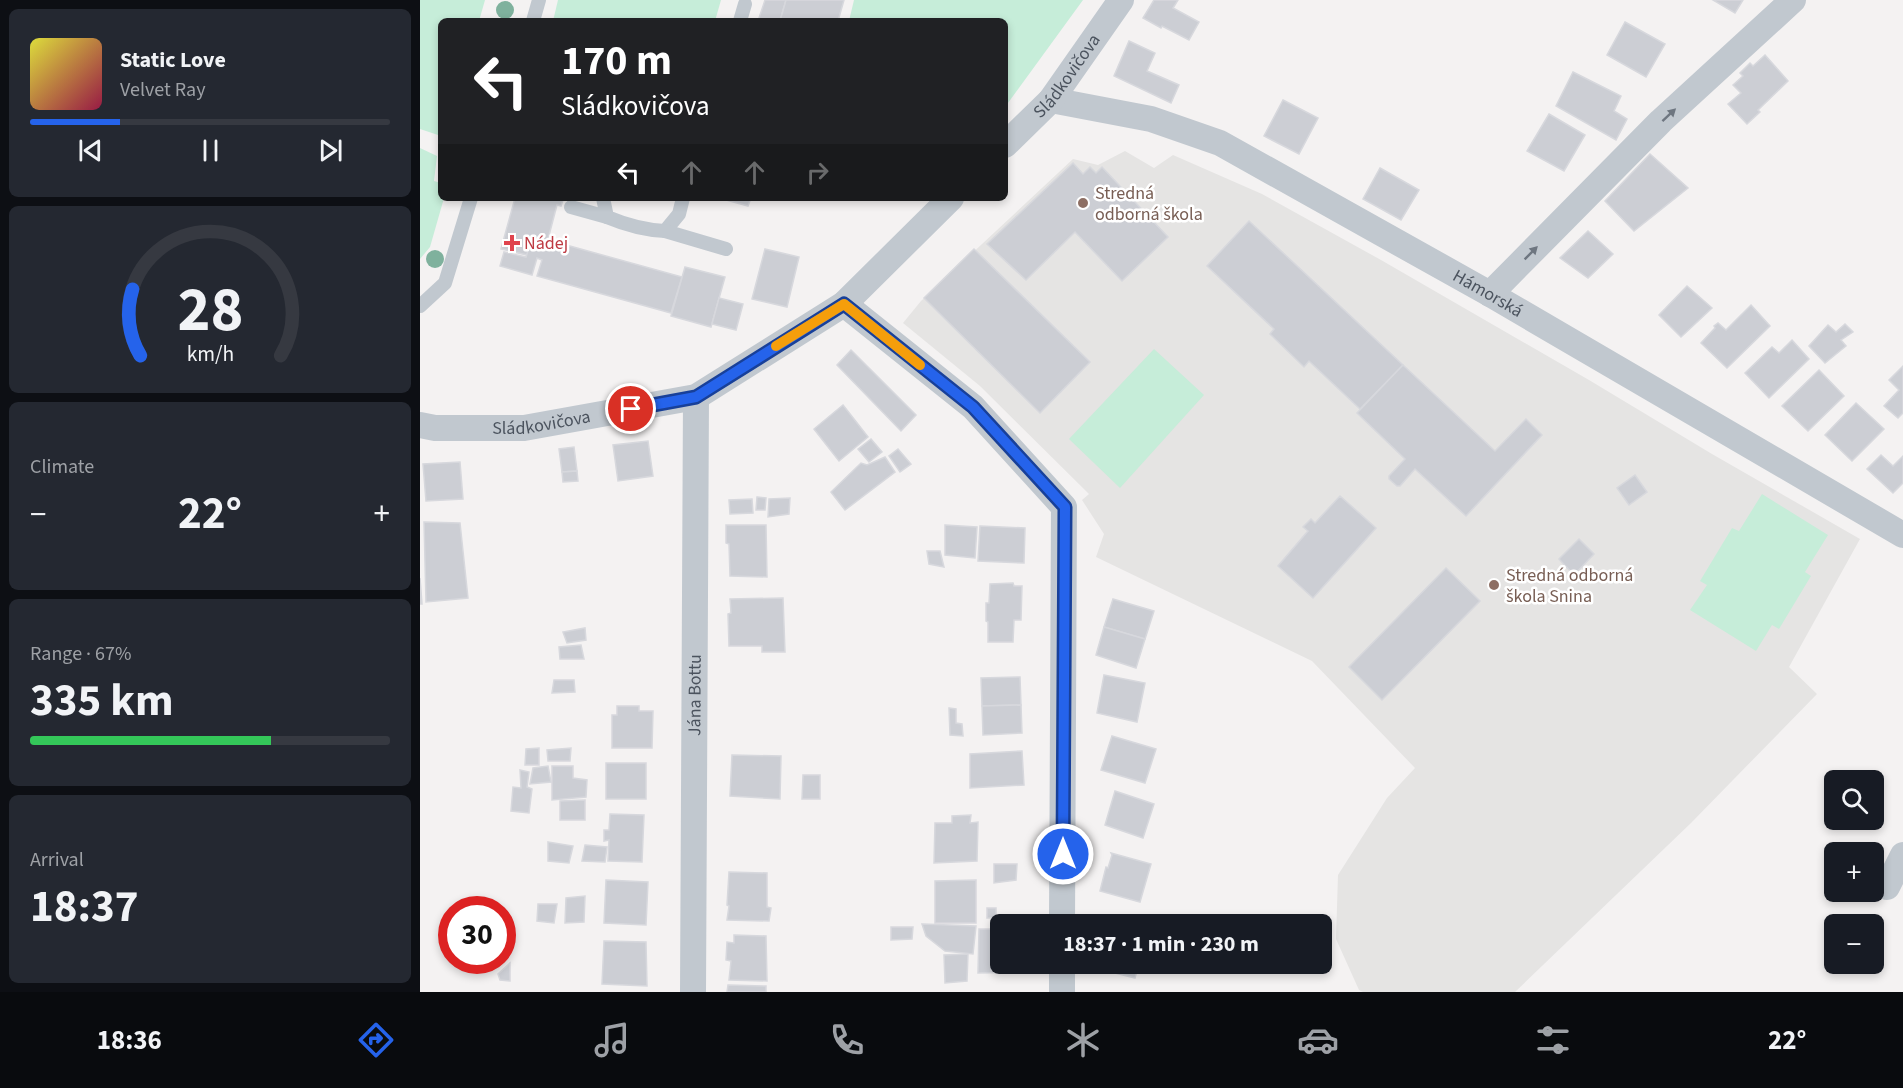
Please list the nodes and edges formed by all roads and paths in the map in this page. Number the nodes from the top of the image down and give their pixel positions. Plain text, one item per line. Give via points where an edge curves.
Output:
1 (539, 0) edge
2 (1121, 0) edge
3 (1793, 0) edge
4 (745, 4) dead end
5 (534, 18) edge
6 (741, 18) edge
7 (1051, 100) junction
8 (1008, 142) edge
9 (470, 201) edge
10 (604, 201) edge
11 (682, 201) edge
12 (948, 201) edge
13 (571, 207) dead end
14 (607, 217) junction
15 (665, 231) junction
16 (726, 249) dead end
17 (1490, 294) junction
18 (844, 304) junction
19 (420, 306) edge
20 (696, 397) junction
21 (420, 425) edge
22 (1903, 535) edge
23 (1903, 855) edge
24 (1887, 887) dead end
25 (1062, 914) edge
26 (1062, 974) edge
27 (693, 992) edge
28 (1062, 992) edge

1 - 5 lane
2 - 7 street, Sládkovičova
17 -> 3 street via 1661,121
4 - 6 lane
7 - 8 street, Sládkovičova
7 - 17 street, Hámorská via 1150,119 1220,143
9 - 19 lane via 445,283
10 - 14 lane
11 - 15 lane via 680,214
12 - 18 street, Sládkovičova
13 - 14 lane
14 - 15 lane via 626,225
15 - 16 lane
17 - 22 street, Hámorská
18 - 20 street, Sládkovičova
18 - 25 street via 973,407 1065,507
20 - 21 street, Sládkovičova via 524,428
20 - 27 street, Jána Bottu
23 - 24 street
26 - 28 street

